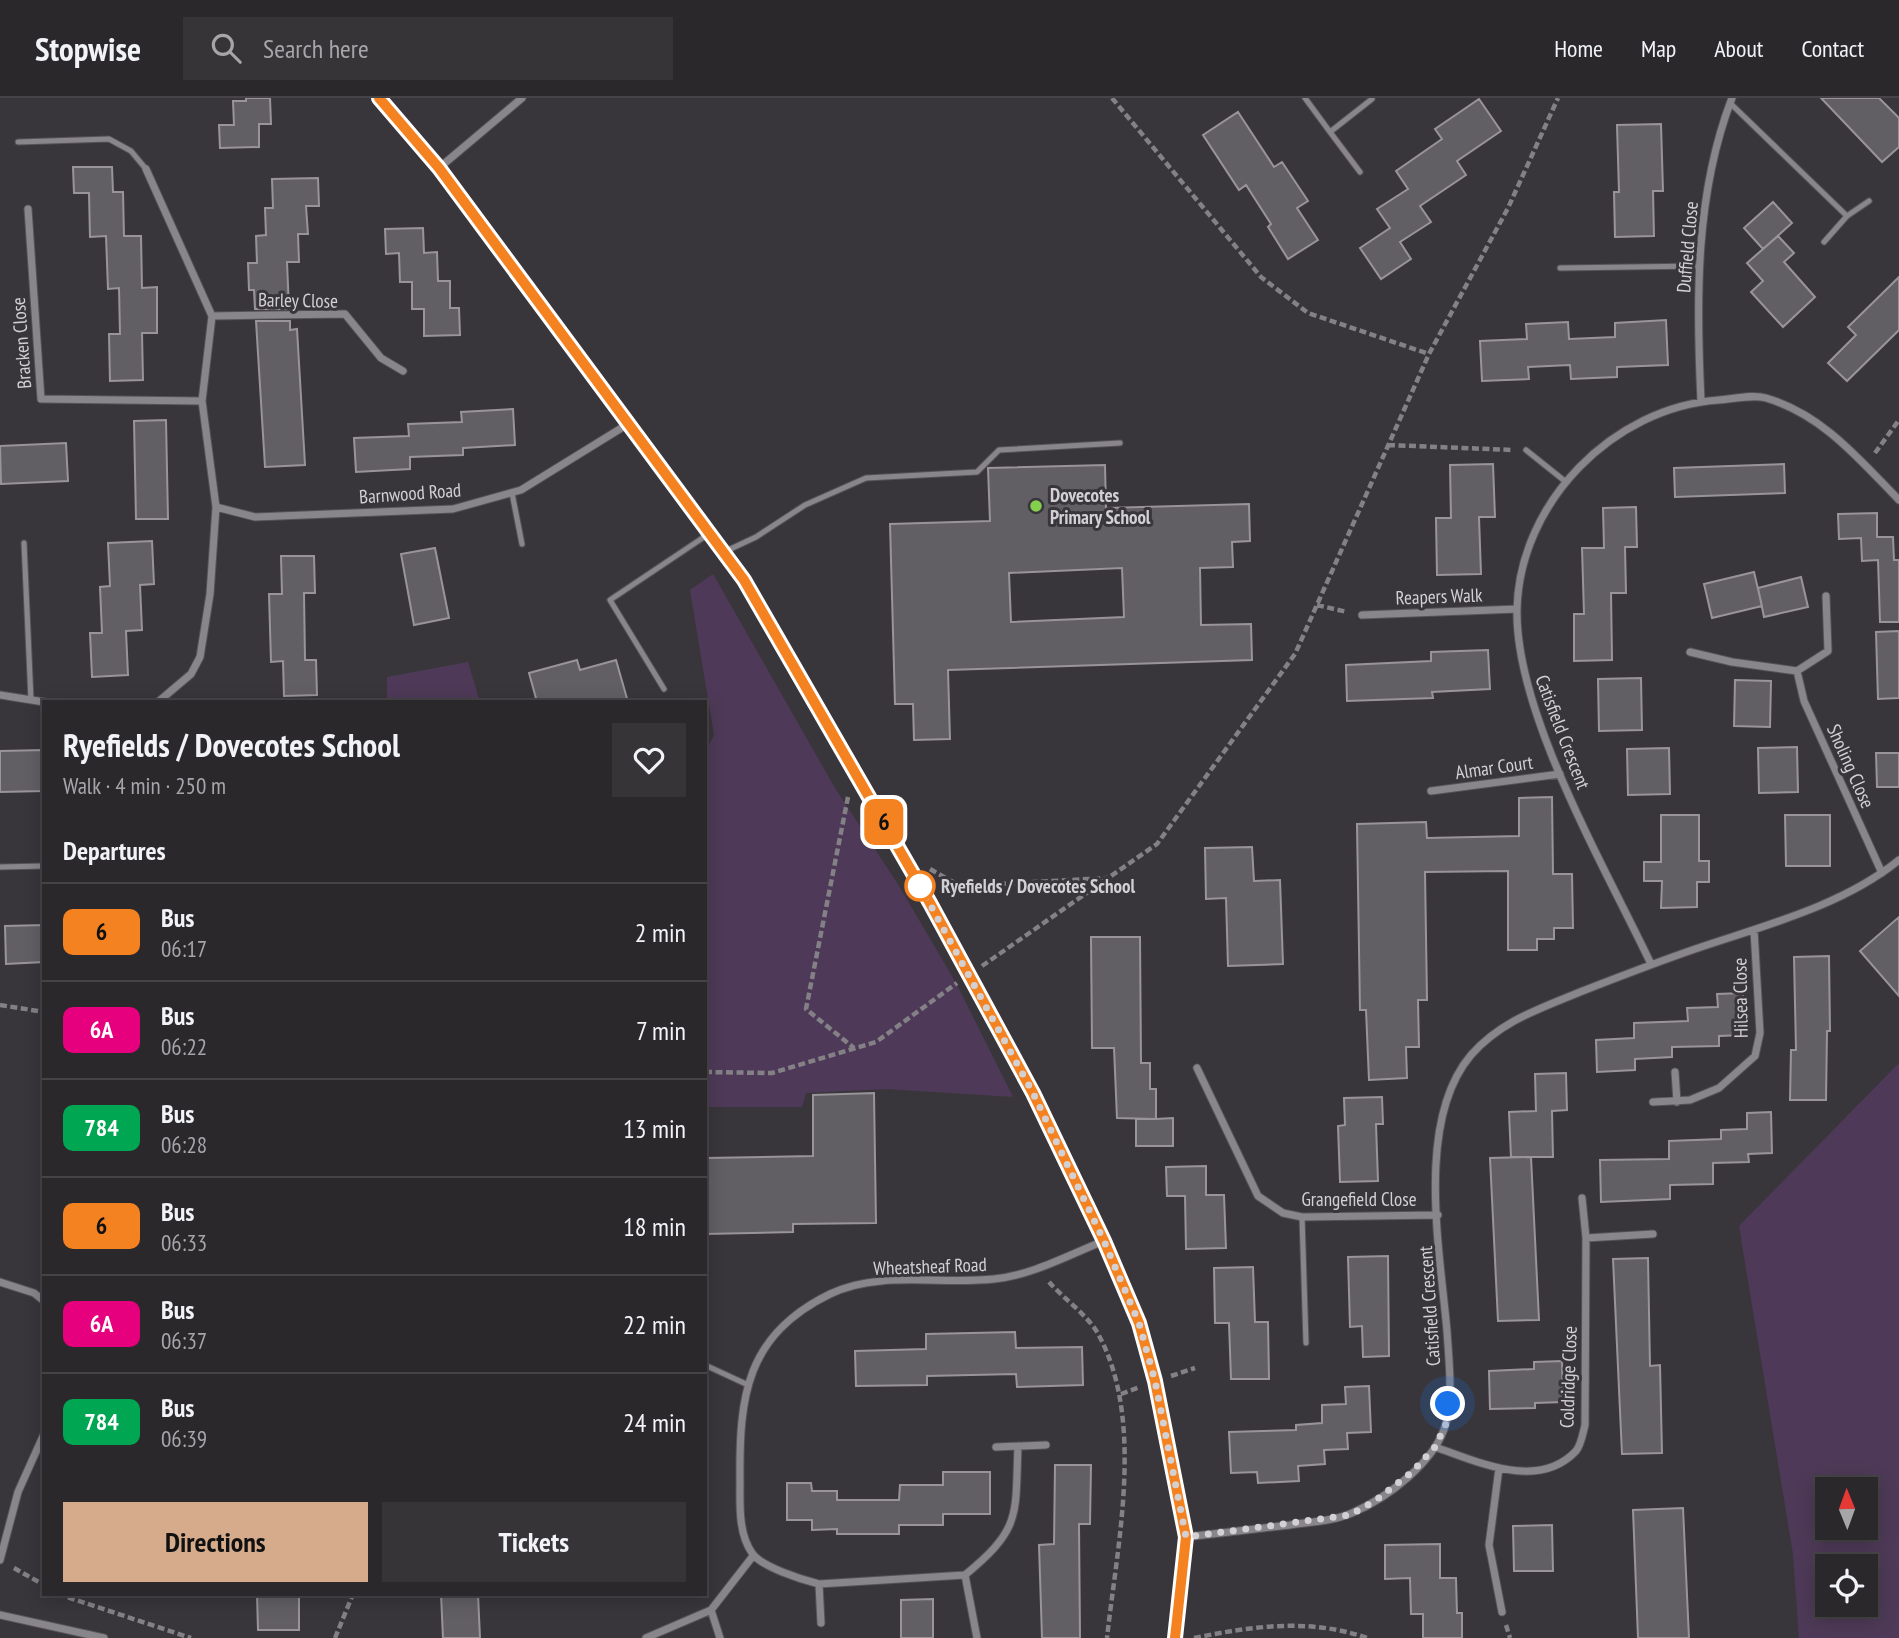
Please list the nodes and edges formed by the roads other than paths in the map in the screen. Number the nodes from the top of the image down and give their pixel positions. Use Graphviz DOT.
graph roads {
  1 [pos="379,98"];
  2 [pos="522,98"];
  3 [pos="1305,98"];
  4 [pos="1373,98"];
  5 [pos="1731,100"];
  6 [pos="1330,132"];
  7 [pos="18,142"];
  8 [pos="439,168"];
  9 [pos="146,169"];
  10 [pos="1360,172"];
  11 [pos="1869,201"];
  12 [pos="28,209"];
  13 [pos="1847,216"];
  14 [pos="1824,242"];
  15 [pos="1699,266"];
  16 [pos="1560,268"];
  17 [pos="212,316"];
  18 [pos="402,371"];
  19 [pos="202,401"];
  20 [pos="1701,401"];
  21 [pos="628,424"];
  22 [pos="1120,443"];
  23 [pos="1526,450"];
  24 [pos="1566,482"];
  25 [pos="512,493"];
  26 [pos="1899,500"];
  27 [pos="216,507"];
  28 [pos="710,533"];
  29 [pos="24,543"];
  30 [pos="522,544"];
  31 [pos="724,552"];
  32 [pos="1826,596"];
  33 [pos="1517,609"];
  34 [pos="1362,615"];
  35 [pos="1690,652"];
  36 [pos="1797,671"];
  37 [pos="664,689"];
  38 [pos="0,695"];
  39 [pos="31,700"];
  40 [pos="160,700"];
  41 [pos="42,702"];
  42 [pos="1560,774"];
  43 [pos="1431,791"];
  44 [pos="1899,859"];
  45 [pos="42,866"];
  46 [pos="0,867"];
  47 [pos="1882,873"];
  48 [pos="1754,930"];
  49 [pos="1651,964"];
  50 [pos="1197,1068"];
  51 [pos="1675,1072"];
  52 [pos="1653,1102"];
  53 [pos="1676,1102"];
  54 [pos="1582,1198"];
  55 [pos="1438,1215"];
  56 [pos="1302,1217"];
  57 [pos="1653,1234"];
  58 [pos="1586,1238"];
  59 [pos="1104,1241"];
  60 [pos="0,1282"];
  61 [pos="42,1299"];
  62 [pos="1306,1343"];
  63 [pos="707,1366"];
  64 [pos="746,1384"];
  65 [pos="42,1438"];
  66 [pos="1046,1445"];
  67 [pos="1018,1446"];
  68 [pos="996,1447"];
  69 [pos="1435,1447"];
  70 [pos="1499,1468"];
  71 [pos="1186,1537"];
  72 [pos="753,1556"];
  73 [pos="0,1560"];
  74 [pos="965,1576"];
  75 [pos="819,1584"];
  76 [pos="711,1610"];
  77 [pos="1502,1612"];
  78 [pos="0,1615"];
  79 [pos="821,1623"];
  80 [pos="104,1638"];
  81 [pos="646,1638"];
  82 [pos="720,1638"];
  83 [pos="977,1638"];
  84 [pos="1175,1638"];
  1 -- 8 [label="street"];
  2 -- 8 [label="street"];
  3 -- 6 [label="lane"];
  4 -- 6 [label="lane"];
  5 -- 13 [label="lane"];
  5 -- 15 [label="street, Duffield Close"];
  6 -- 10 [label="lane"];
  7 -- 9 [label="lane"];
  8 -- 21 [label="street"];
  9 -- 17 [label="street"];
  11 -- 13 [label="lane"];
  12 -- 19 [label="street, Bracken Close"];
  13 -- 14 [label="lane"];
  15 -- 16 [label="lane"];
  15 -- 20 [label="street, Duffield Close"];
  17 -- 18 [label="street, Barley Close"];
  17 -- 19 [label="street"];
  19 -- 27 [label="street"];
  20 -- 24 [label="street, Catisfield Crescent"];
  20 -- 26 [label="street, Catisfield Crescent"];
  21 -- 25 [label="street, Barnwood Road"];
  21 -- 28 [label="street"];
  22 -- 31 [label="lane"];
  23 -- 24 [label="lane"];
  24 -- 33 [label="street, Catisfield Crescent"];
  25 -- 27 [label="street, Barnwood Road"];
  25 -- 30 [label="lane"];
  27 -- 40 [label="street"];
  28 -- 31 [label="street"];
  28 -- 37 [label="lane"];
  29 -- 39 [label="lane"];
  31 -- 59 [label="street, bridge"];
  32 -- 36 [label="street"];
  33 -- 34 [label="street, Reapers Walk"];
  33 -- 42 [label="street, Catisfield Crescent"];
  35 -- 36 [label="street"];
  36 -- 47 [label="street, Sholing Close"];
  38 -- 39 [label="street"];
  39 -- 41 [label="street"];
  42 -- 43 [label="street, Almar Court"];
  42 -- 49 [label="street, Catisfield Crescent"];
  44 -- 47 [label="street, Catisfield Crescent"];
  45 -- 46 [label="lane"];
  47 -- 48 [label="street, Catisfield Crescent"];
  48 -- 49 [label="street, Catisfield Crescent"];
  48 -- 53 [label="street, Hilsea Close"];
  49 -- 55 [label="street, Catisfield Crescent"];
  50 -- 56 [label="street, Grangefield Close"];
  51 -- 53 [label="street"];
  52 -- 53 [label="street, Hilsea Close"];
  54 -- 58 [label="street, Coldridge Close"];
  55 -- 56 [label="street, Grangefield Close"];
  55 -- 69 [label="street, Catisfield Crescent"];
  56 -- 62 [label="lane"];
  57 -- 58 [label="street"];
  58 -- 70 [label="street, Coldridge Close"];
  59 -- 64 [label="street, Wheatsheaf Road"];
  59 -- 71 [label="street"];
  60 -- 61 [label="street"];
  63 -- 64 [label="lane"];
  64 -- 72 [label="street, Wheatsheaf Road"];
  65 -- 73 [label="street"];
  66 -- 67 [label="street"];
  67 -- 68 [label="street"];
  67 -- 74 [label="street"];
  69 -- 70 [label="street, Coldridge Close"];
  69 -- 71 [label="street, Catisfield Crescent"];
  70 -- 77 [label="street"];
  71 -- 84 [label="street"];
  72 -- 75 [label="street"];
  72 -- 76 [label="street"];
  74 -- 75 [label="street"];
  74 -- 83 [label="street"];
  75 -- 79 [label="street"];
  76 -- 81 [label="street"];
  76 -- 82 [label="street"];
  78 -- 80 [label="street"];
}
